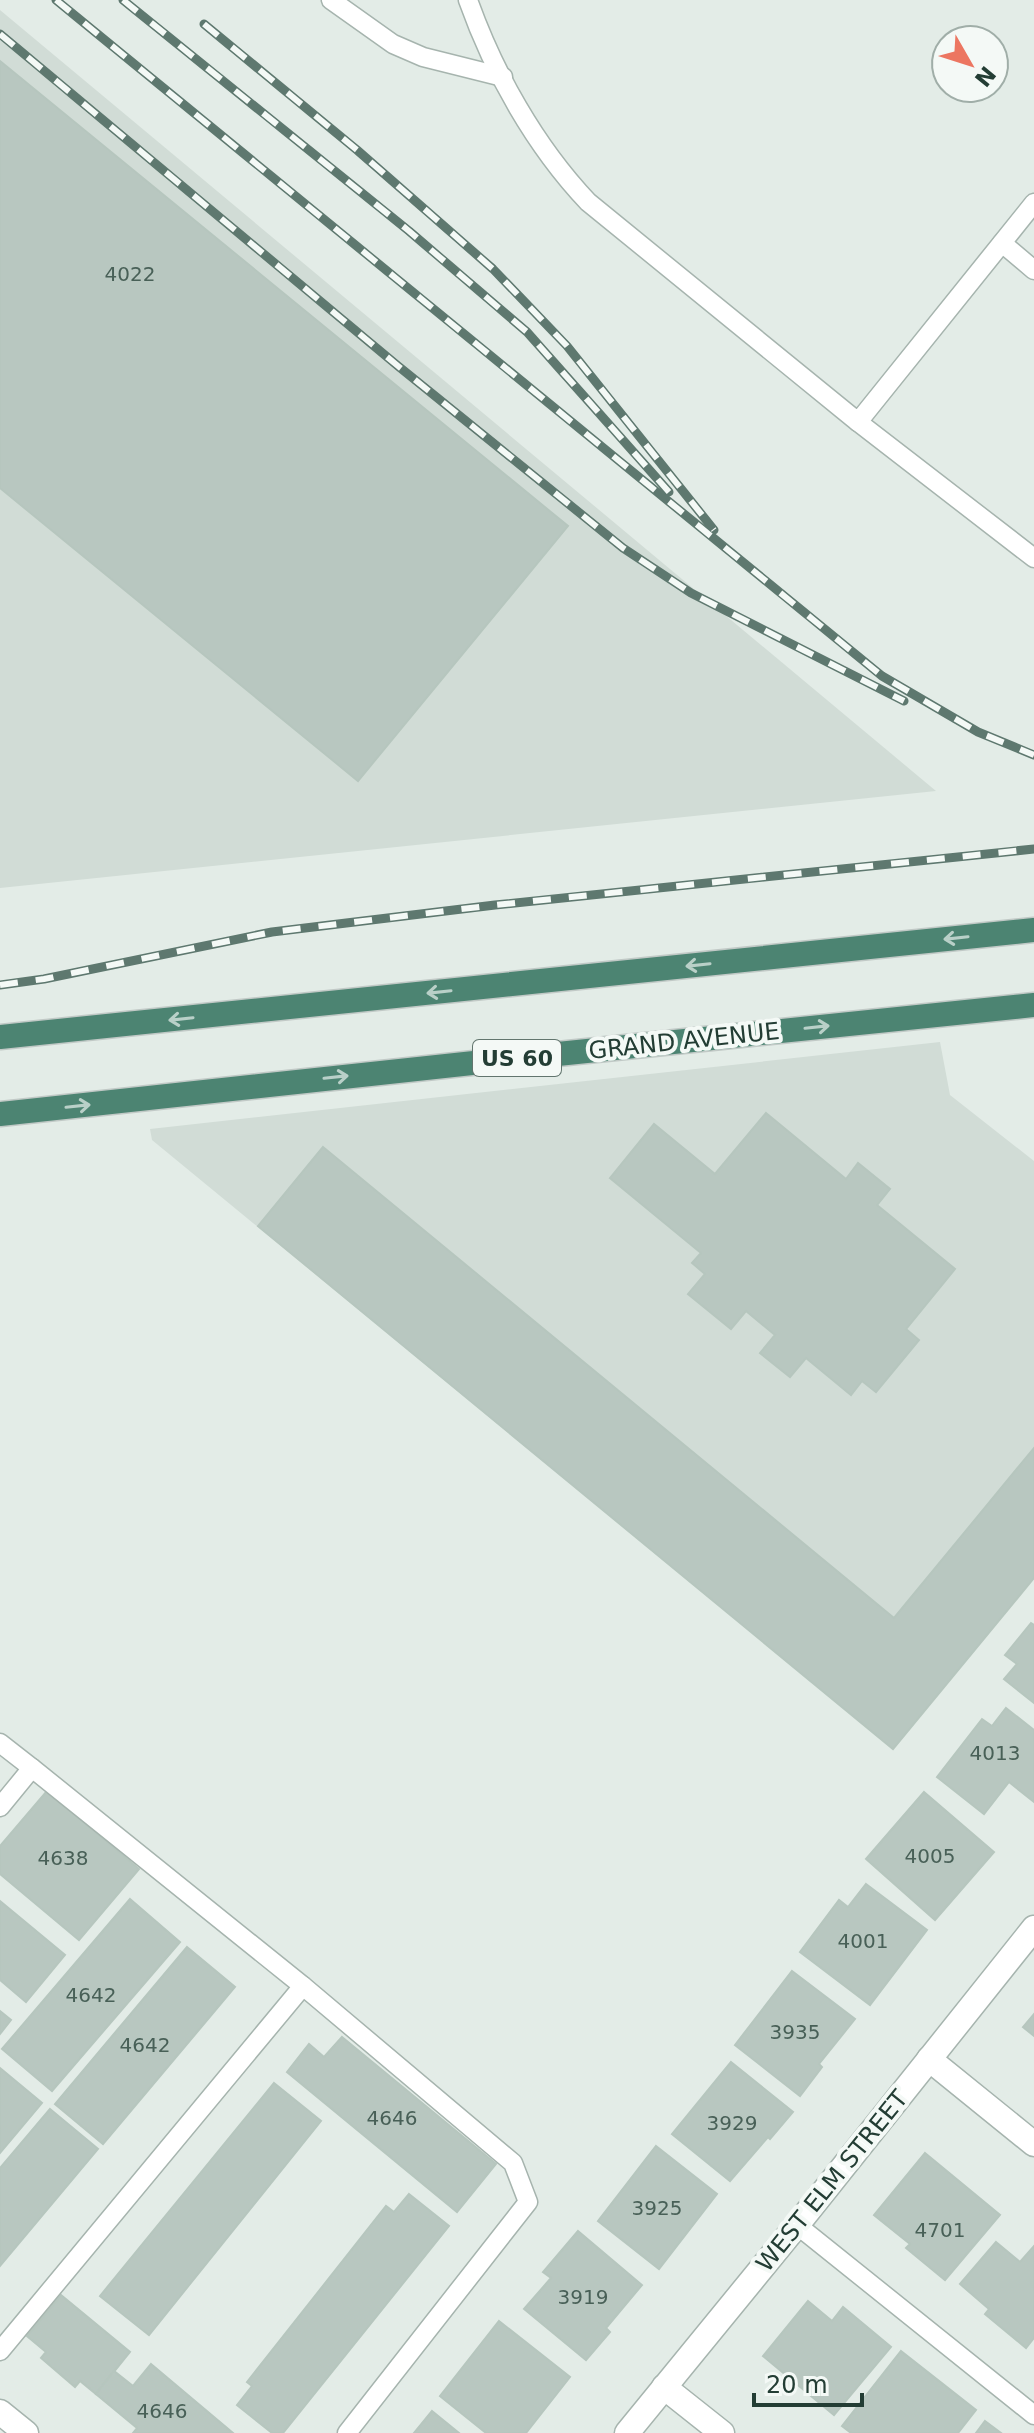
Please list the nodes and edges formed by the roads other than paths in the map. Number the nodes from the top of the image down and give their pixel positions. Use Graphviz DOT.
graph roads {
  1 [pos="331,0"];
  2 [pos="468,0"];
  3 [pos="503,77"];
  4 [pos="1034,203"];
  5 [pos="1002,243"];
  6 [pos="1034,270"];
  7 [pos="858,422"];
  8 [pos="1034,558"];
  9 [pos="1034,930"];
  10 [pos="1034,1005"];
  11 [pos="0,1037"];
  12 [pos="0,1114"];
  13 [pos="0,1743"];
  14 [pos="32,1768"];
  15 [pos="0,1807"];
  16 [pos="1034,1928"];
  17 [pos="303,1986"];
  18 [pos="929,2059"];
  19 [pos="1034,2144"];
  20 [pos="797,2225"];
  21 [pos="0,2351"];
  22 [pos="664,2387"];
  23 [pos="0,2412"];
  24 [pos="1034,2415"];
  25 [pos="26,2433"];
  26 [pos="347,2433"];
  27 [pos="627,2433"];
  28 [pos="722,2433"];
  1 -- 3 [label="lane"];
  2 -- 3 [label="lane"];
  3 -- 7 [label="lane"];
  4 -- 5 [label="lane"];
  5 -- 6 [label="lane"];
  5 -- 7 [label="lane"];
  7 -- 8 [label="lane"];
  9 -- 11 [label="highway, one-way"];
  12 -- 10 [label="highway, GRAND AVENUE / US 60, one-way"];
  13 -- 14 [label="lane"];
  14 -- 15 [label="lane"];
  14 -- 17 [label="lane"];
  16 -- 18 [label="street, WEST ELM STREET"];
  17 -- 21 [label="lane"];
  17 -- 26 [label="lane"];
  18 -- 19 [label="street"];
  18 -- 20 [label="street, WEST ELM STREET"];
  20 -- 22 [label="street, WEST ELM STREET"];
  20 -- 24 [label="lane"];
  22 -- 27 [label="street, WEST ELM STREET"];
  22 -- 28 [label="street"];
  23 -- 25 [label="street"];
}
